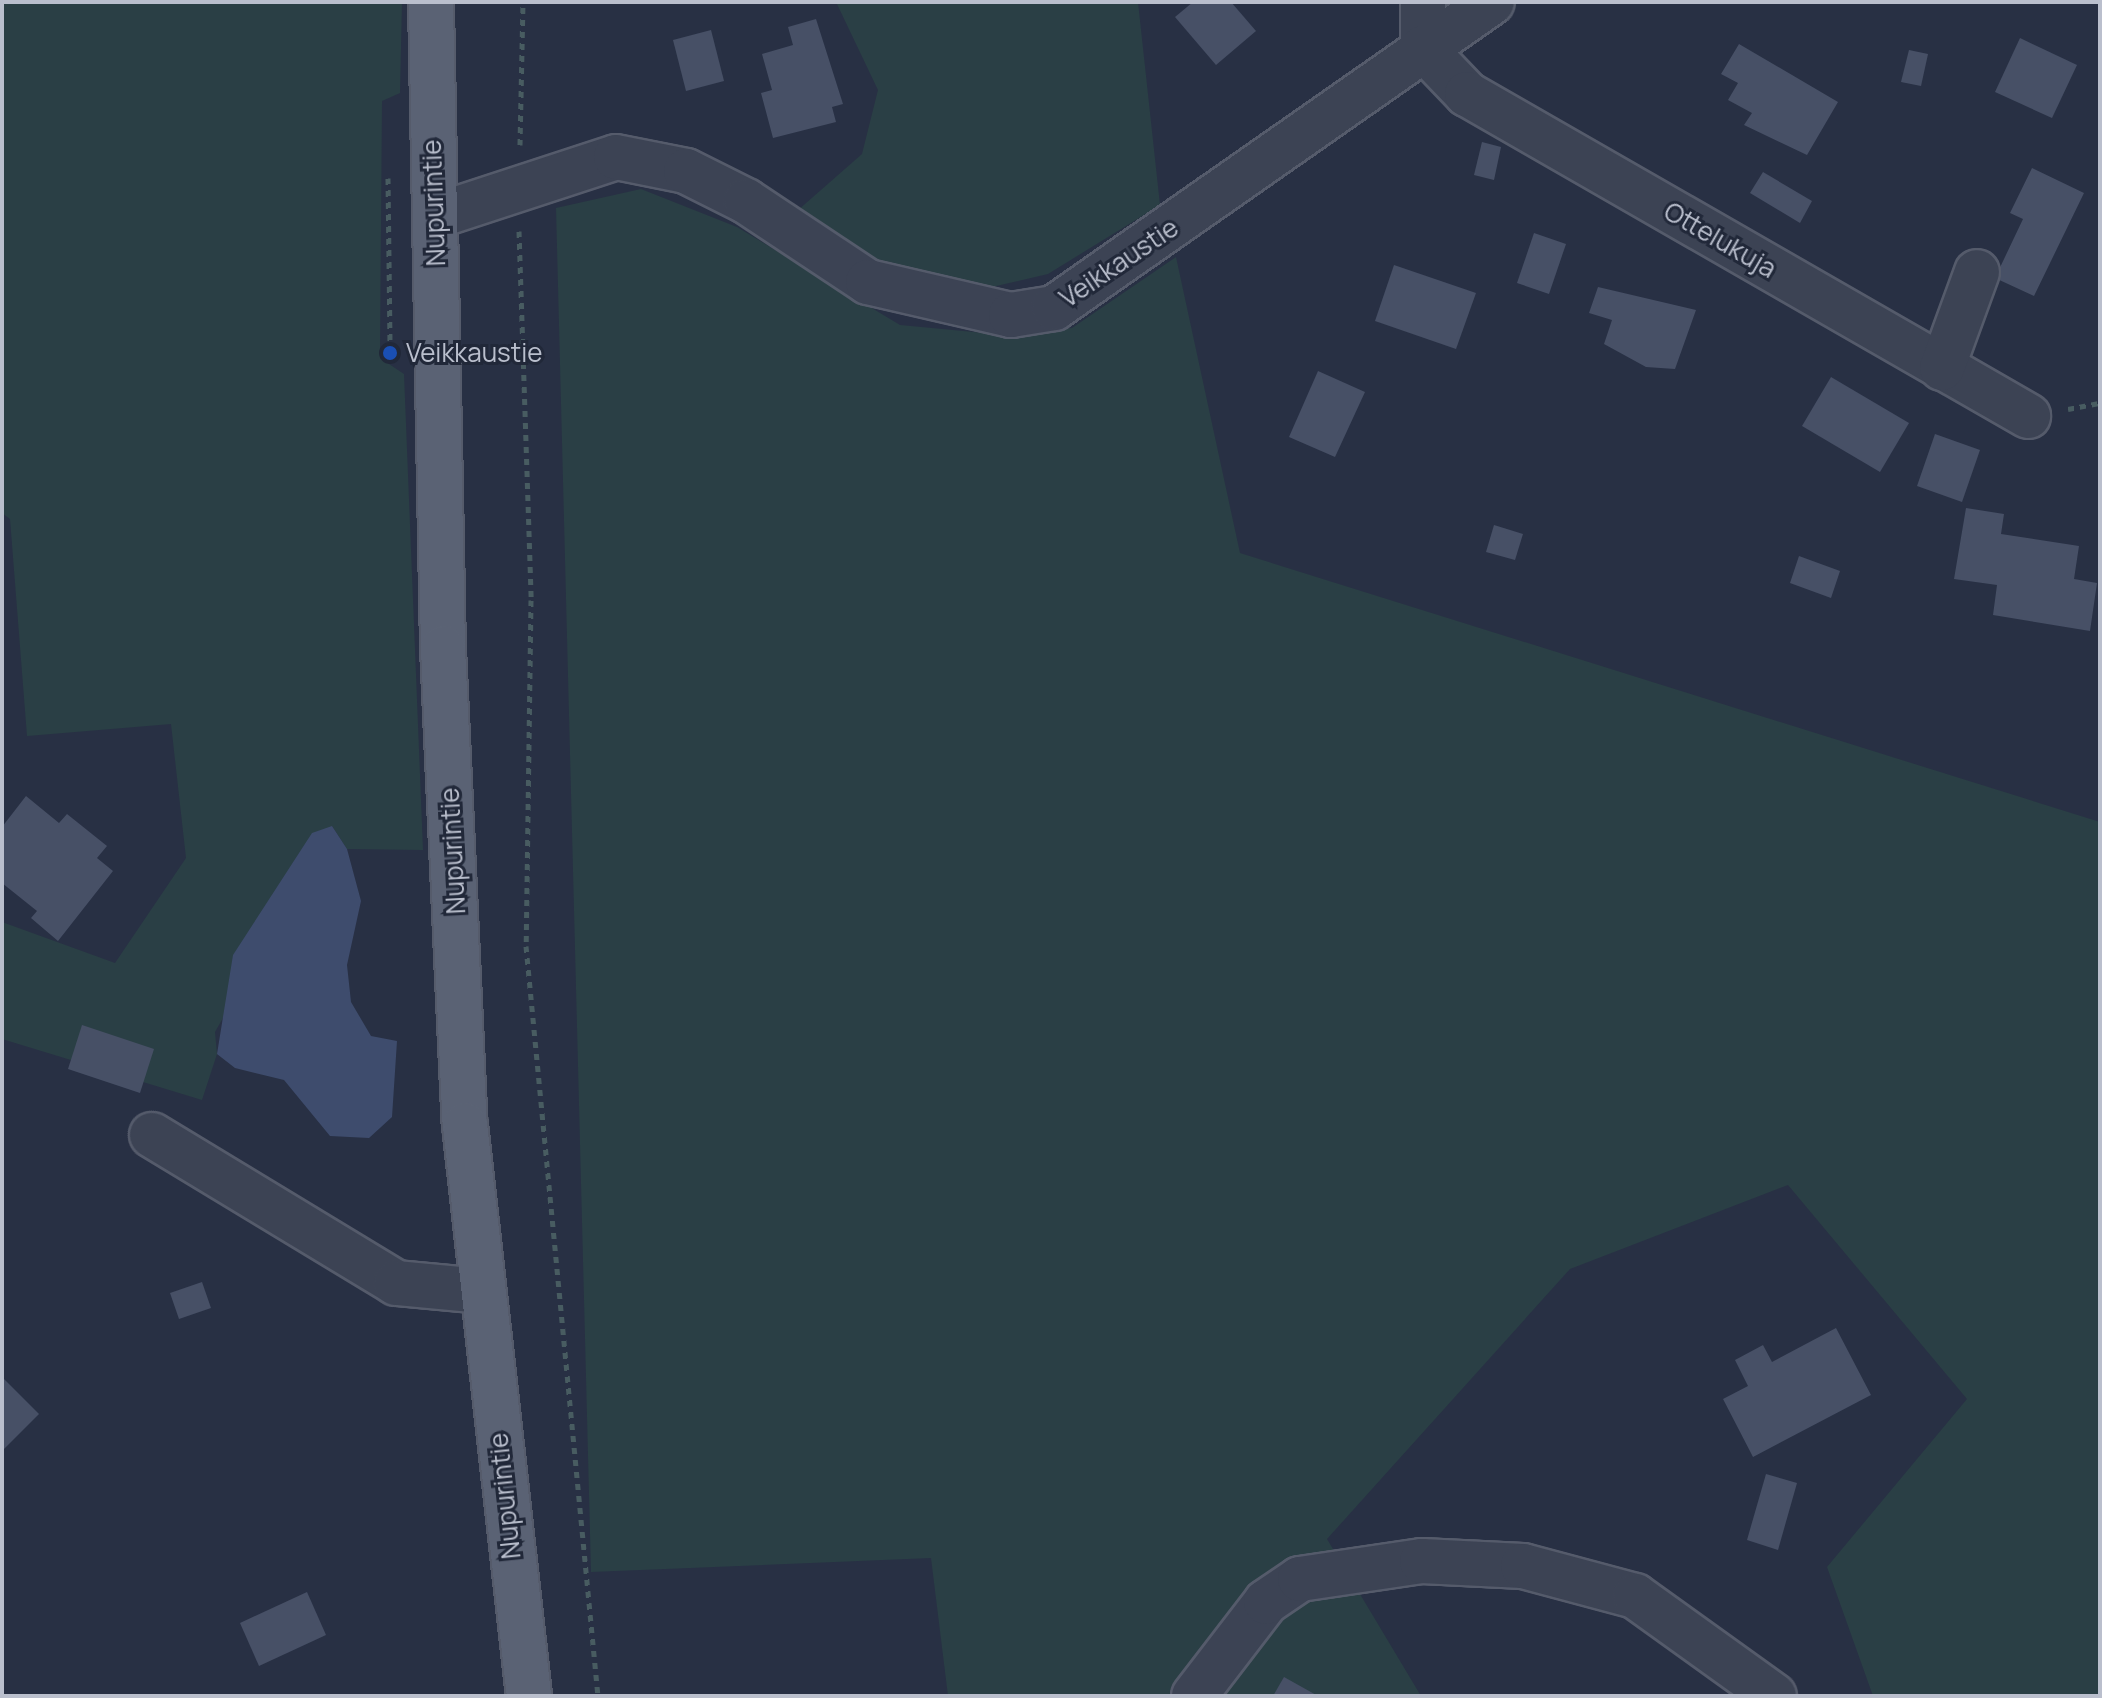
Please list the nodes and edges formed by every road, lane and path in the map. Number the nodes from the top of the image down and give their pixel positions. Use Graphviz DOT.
graph roads {
  1 [pos="431,2"];
  2 [pos="523,2"];
  3 [pos="1423,2"];
  4 [pos="1492,2"];
  5 [pos="1423,48"];
  6 [pos="388,170"];
  7 [pos="518,188"];
  8 [pos="436,216"];
  9 [pos="1977,272"];
  10 [pos="390,353"];
  11 [pos="1942,368"];
  12 [pos="2028,416"];
  13 [pos="152,1135"];
  14 [pos="483,1291"];
  15 [pos="529,1696"];
  16 [pos="598,1696"];
  17 [pos="1194,1696"];
  18 [pos="1774,1696"];
  1 -- 8 [label="main road, Nupurintie"];
  2 -- 7 [label="path"];
  3 -- 5 [label="street"];
  4 -- 5 [label="street, Veikkaustie"];
  5 -- 7 [label="street, Veikkaustie"];
  5 -- 11 [label="street, Ottelukuja"];
  6 -- 10 [label="path"];
  7 -- 8 [label="street, Veikkaustie"];
  7 -- 16 [label="path"];
  8 -- 14 [label="main road, Nupurintie"];
  9 -- 11 [label="street"];
  11 -- 12 [label="street, Ottelukuja"];
  13 -- 14 [label="street"];
  14 -- 15 [label="main road, Nupurintie"];
  17 -- 18 [label="street"];
}
